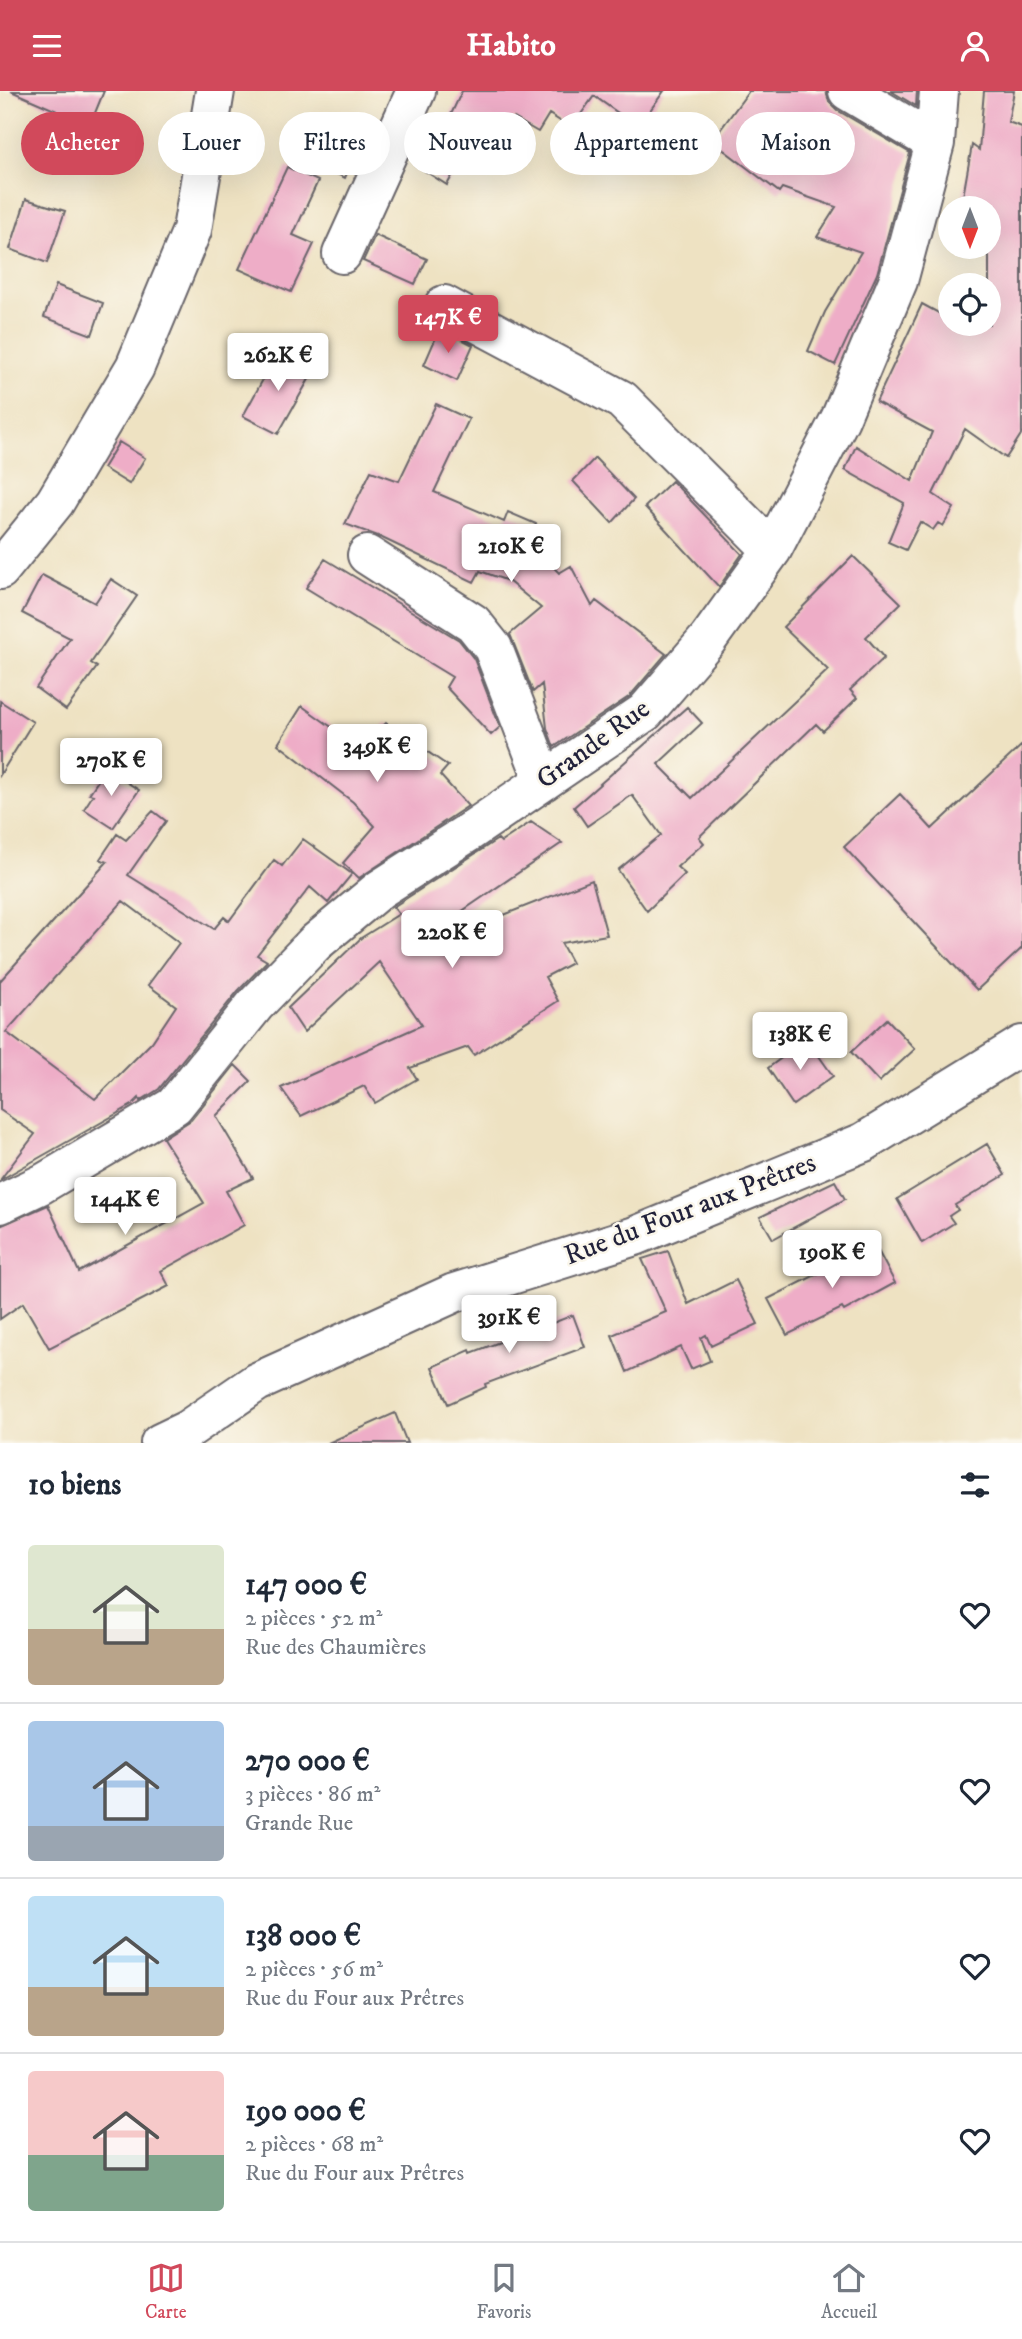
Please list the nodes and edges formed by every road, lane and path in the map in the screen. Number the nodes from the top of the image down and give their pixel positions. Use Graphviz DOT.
graph roads {
  1 [pos="215,91"];
  2 [pos="416,91"];
  3 [pos="848,91"];
  4 [pos="939,91"];
  5 [pos="935,143"];
  6 [pos="342,254"];
  7 [pos="444,305"];
  8 [pos="772,550"];
  9 [pos="367,555"];
  10 [pos="0,570"];
  11 [pos="544,781"];
  12 [pos="1022,1045"];
  13 [pos="0,1204"];
  14 [pos="160,1443"];
  1 -- 10 [label="street"];
  2 -- 6 [label="street"];
  3 -- 5 [label="street"];
  4 -- 5 [label="street, Grande Rue"];
  5 -- 8 [label="street, Grande Rue"];
  7 -- 8 [label="street"];
  8 -- 11 [label="street, Grande Rue"];
  9 -- 11 [label="street"];
  11 -- 13 [label="street, Grande Rue"];
  12 -- 14 [label="street, Rue du Four aux Prêtres"];
}
